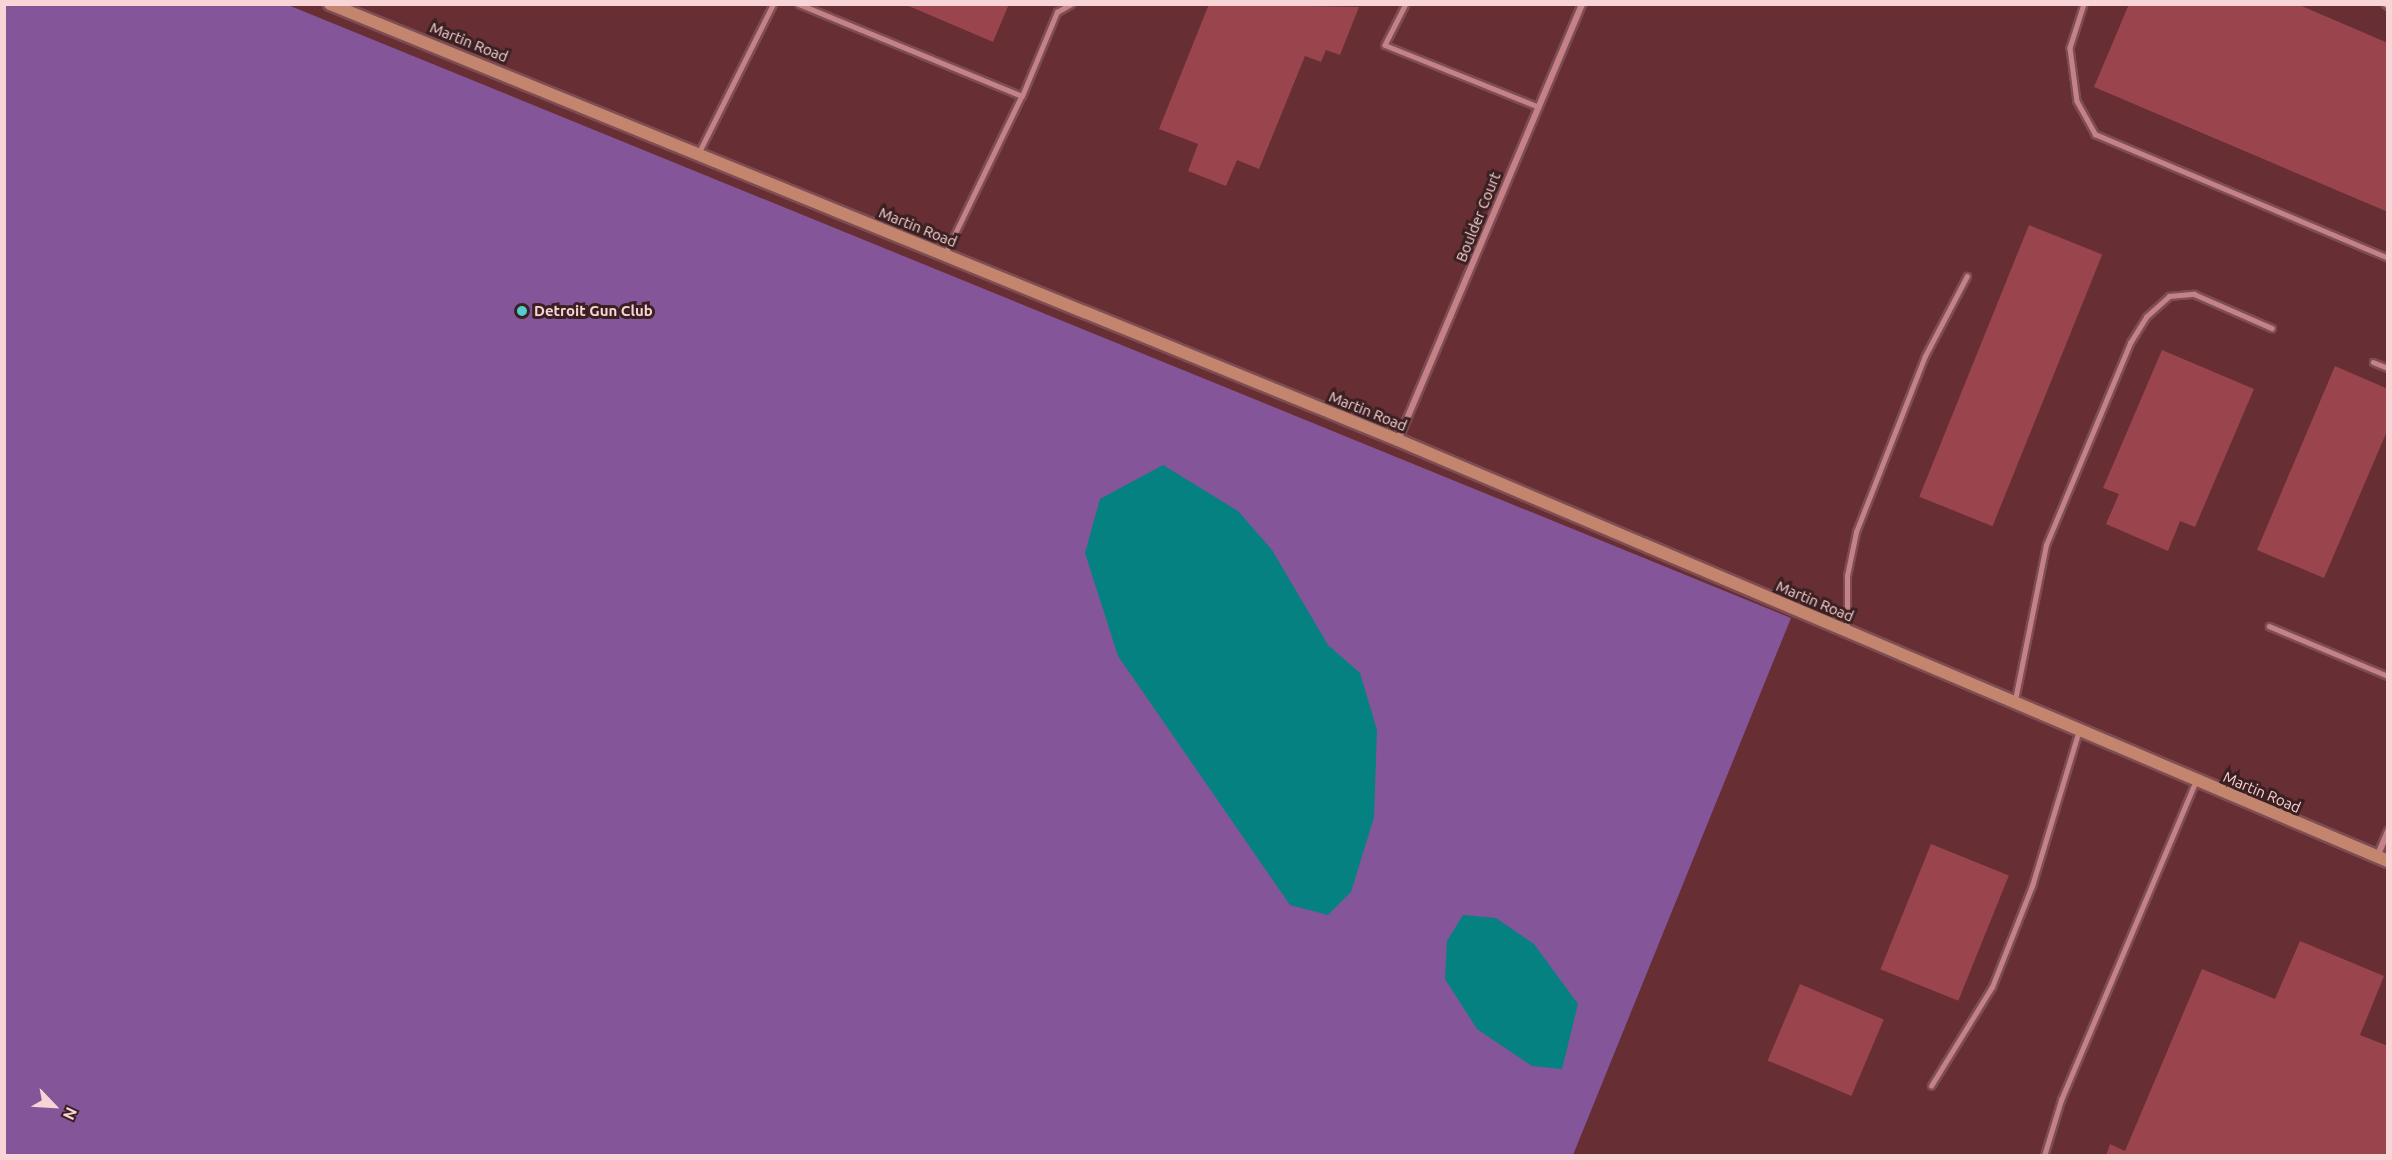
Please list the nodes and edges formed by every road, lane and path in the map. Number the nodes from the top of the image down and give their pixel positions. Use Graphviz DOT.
graph roads {
  1 [pos="330,4"];
  2 [pos="773,4"];
  3 [pos="799,4"];
  4 [pos="1071,4"];
  5 [pos="1406,4"];
  6 [pos="1582,4"];
  7 [pos="2084,4"];
  8 [pos="1022,96"];
  9 [pos="1537,106"];
  10 [pos="699,153"];
  11 [pos="945,255"];
  12 [pos="2388,258"];
  13 [pos="1967,276"];
  14 [pos="2272,328"];
  15 [pos="2373,362"];
  16 [pos="2388,368"];
  17 [pos="1398,440"];
  18 [pos="2269,626"];
  19 [pos="1847,631"];
  20 [pos="2388,676"];
  21 [pos="2014,703"];
  22 [pos="2079,730"];
  23 [pos="2196,780"];
  24 [pos="2388,831"];
  25 [pos="2382,859"];
  26 [pos="1931,1086"];
  27 [pos="2044,1155"];
  1 -- 10 [label="main road, Martin Road"];
  2 -- 10 [label="lane"];
  3 -- 8 [label="lane"];
  4 -- 8 [label="lane"];
  5 -- 9 [label="lane"];
  6 -- 9 [label="street, Boulder Court"];
  7 -- 12 [label="lane"];
  8 -- 11 [label="lane"];
  9 -- 17 [label="street, Boulder Court"];
  10 -- 11 [label="main road, Martin Road"];
  11 -- 17 [label="main road, Martin Road"];
  13 -- 19 [label="lane"];
  14 -- 21 [label="lane"];
  15 -- 16 [label="lane"];
  17 -- 19 [label="main road, Martin Road"];
  18 -- 20 [label="lane"];
  19 -- 21 [label="main road, Martin Road"];
  21 -- 22 [label="main road, Martin Road"];
  22 -- 23 [label="main road, Martin Road"];
  22 -- 26 [label="lane"];
  23 -- 25 [label="main road, Martin Road"];
  23 -- 27 [label="lane"];
  24 -- 25 [label="street"];
}
